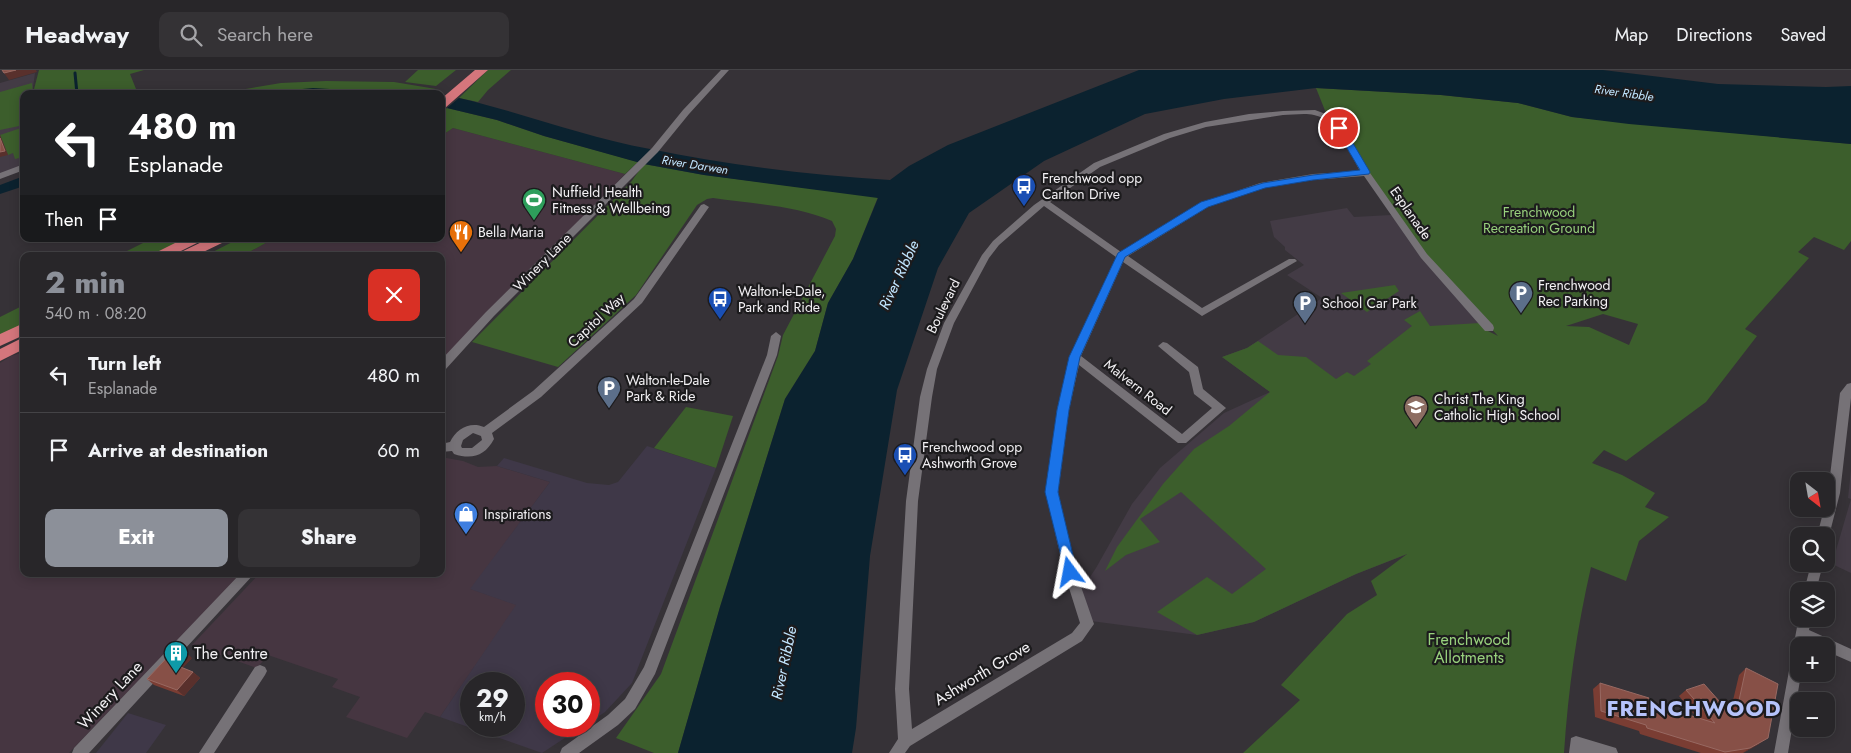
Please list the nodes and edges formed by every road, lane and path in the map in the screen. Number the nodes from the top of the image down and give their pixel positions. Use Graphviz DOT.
graph roads {
  1 [pos="466,70"];
  2 [pos="482,70"];
  3 [pos="725,70"];
  4 [pos="445,90"];
  5 [pos="445,102"];
  6 [pos="1315,112"];
  7 [pos="20,168"];
  8 [pos="1366,172"];
  9 [pos="0,176"];
  10 [pos="1044,202"];
  11 [pos="704,207"];
  12 [pos="188,242"];
  13 [pos="213,242"];
  14 [pos="168,252"];
  15 [pos="192,252"];
  16 [pos="1121,256"];
  17 [pos="1292,261"];
  18 [pos="1202,313"];
  19 [pos="1489,328"];
  20 [pos="20,330"];
  21 [pos="776,336"];
  22 [pos="0,341"];
  23 [pos="20,344"];
  24 [pos="1163,346"];
  25 [pos="0,356"];
  26 [pos="1075,357"];
  27 [pos="445,363"];
  28 [pos="1851,387"];
  29 [pos="485,432"];
  30 [pos="455,446"];
  31 [pos="445,447"];
  32 [pos="1825,527"];
  33 [pos="245,577"];
  34 [pos="1835,652"];
  35 [pos="1851,656"];
  36 [pos="260,671"];
  37 [pos="1793,682"];
  38 [pos="900,747"];
  39 [pos="1576,748"];
  40 [pos="79,753"];
  41 [pos="208,753"];
  42 [pos="567,753"];
  43 [pos="1611,753"];
  44 [pos="1781,753"];
  1 -- 4 [label="highway"];
  2 -- 5 [label="highway"];
  3 -- 27 [label="street, Winery Lane"];
  6 -- 8 [label="street, Esplanade"];
  6 -- 10 [label="street, Boulevard"];
  7 -- 9 [label="street"];
  8 -- 16 [label="street"];
  8 -- 19 [label="street, Esplanade"];
  10 -- 16 [label="street"];
  10 -- 38 [label="street, Boulevard"];
  11 -- 29 [label="street, Capitol Way"];
  12 -- 14 [label="highway"];
  13 -- 15 [label="highway"];
  16 -- 18 [label="street"];
  16 -- 26 [label="street"];
  17 -- 18 [label="street"];
  20 -- 22 [label="highway"];
  21 -- 42 [label="street"];
  23 -- 25 [label="highway"];
  24 -- 26 [label="street, Malvern Road"];
  26 -- 38 [label="street, Ashworth Grove"];
  28 -- 32 [label="street"];
  29 -- 30 [label="street, Capitol Way"];
  29 -- 30 [label="street"];
  30 -- 31 [label="street"];
  33 -- 40 [label="street, Winery Lane"];
  34 -- 35 [label="street"];
  36 -- 41 [label="street"];
  37 -- 44 [label="street"];
  39 -- 43 [label="street"];
}
